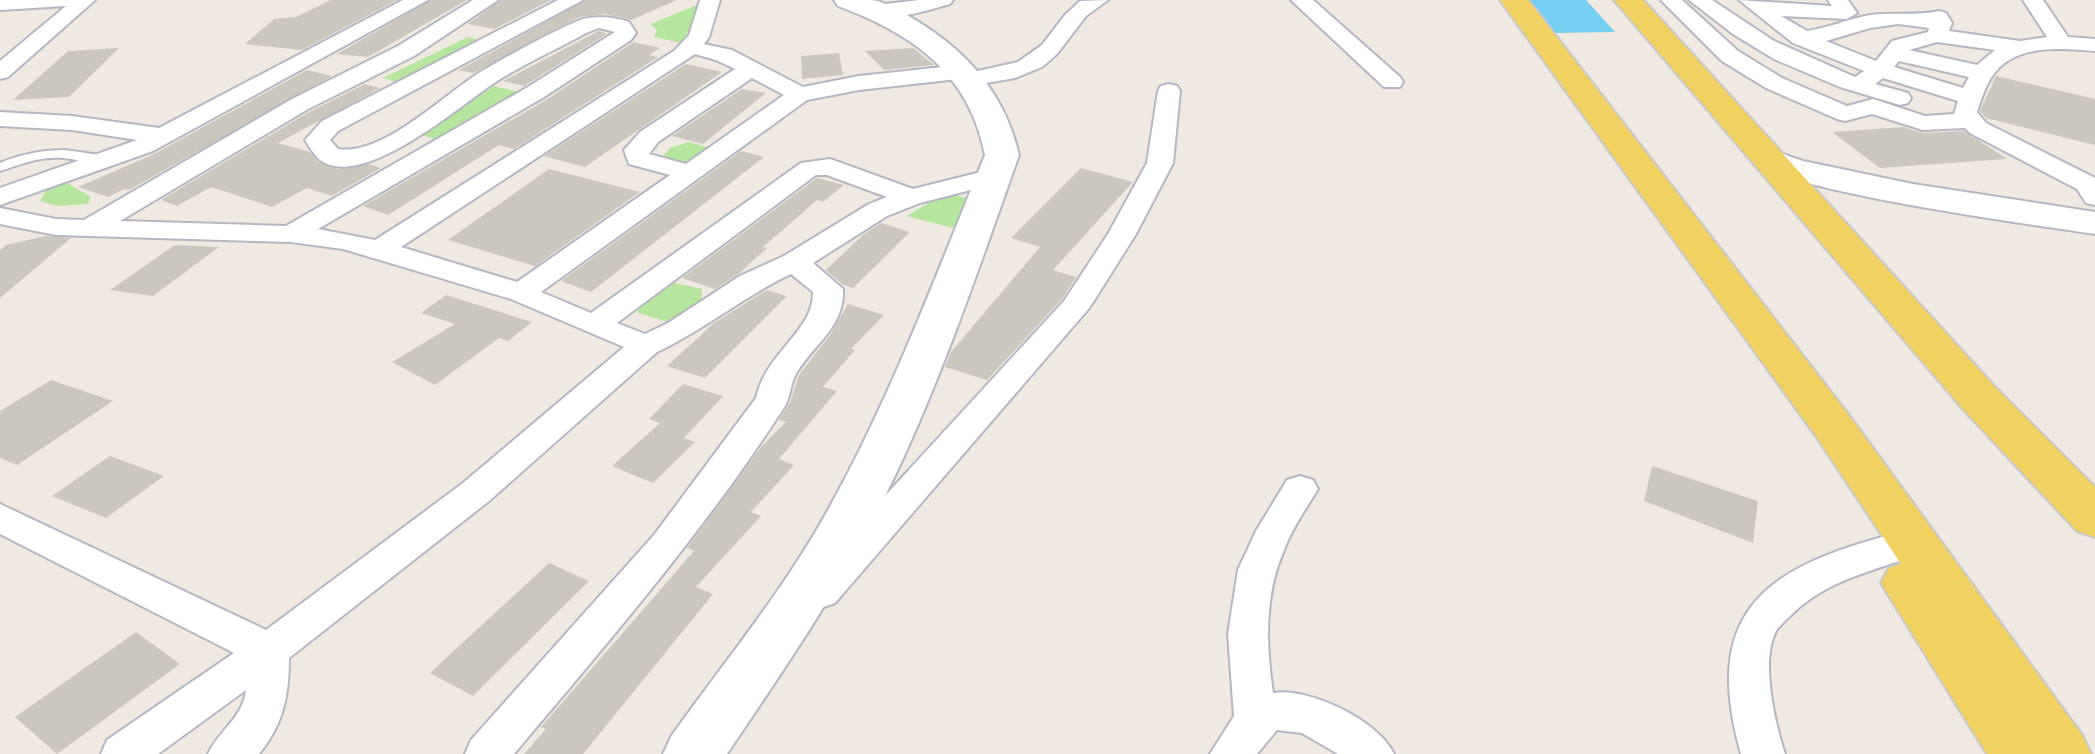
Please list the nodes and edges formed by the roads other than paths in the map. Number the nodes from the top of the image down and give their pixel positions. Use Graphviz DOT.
graph roads {
  1 [pos="68,0"];
  2 [pos="85,0"];
  3 [pos="418,0"];
  4 [pos="488,0"];
  5 [pos="573,0"];
  6 [pos="710,0"];
  7 [pos="943,0"];
  8 [pos="1098,0"];
  9 [pos="1301,0"];
  10 [pos="1495,0"];
  11 [pos="1514,0"];
  12 [pos="1628,0"];
  13 [pos="1671,0"];
  14 [pos="1699,0"];
  15 [pos="1838,0"];
  16 [pos="1929,0"];
  17 [pos="2033,0"];
  18 [pos="0,4"];
  19 [pos="1753,5"];
  20 [pos="862,6"];
  21 [pos="452,21"];
  22 [pos="1939,29"];
  23 [pos="1806,38"];
  24 [pos="495,40"];
  25 [pos="2062,43"];
  26 [pos="1764,45"];
  27 [pos="2095,45"];
  28 [pos="692,47"];
  29 [pos="2018,47"];
  30 [pos="1894,53"];
  31 [pos="752,68"];
  32 [pos="1879,71"];
  33 [pos="0,72"];
  34 [pos="1982,73"];
  35 [pos="966,76"];
  36 [pos="485,79"];
  37 [pos="1392,82"];
  38 [pos="1857,86"];
  39 [pos="1169,91"];
  40 [pos="536,92"];
  41 [pos="800,94"];
  42 [pos="1970,110"];
  43 [pos="0,119"];
  44 [pos="162,136"];
  45 [pos="390,143"];
  46 [pos="426,153"];
  47 [pos="1768,159"];
  48 [pos="109,160"];
  49 [pos="0,167"];
  50 [pos="693,173"];
  51 [pos="993,177"];
  52 [pos="1913,195"];
  53 [pos="0,197"];
  54 [pos="911,197"];
  55 [pos="2090,211"];
  56 [pos="1816,215"];
  57 [pos="89,228"];
  58 [pos="6,231"];
  59 [pos="291,234"];
  60 [pos="379,249"];
  61 [pos="794,262"];
  62 [pos="521,293"];
  63 [pos="594,325"];
  64 [pos="646,345"];
  65 [pos="1300,489"];
  66 [pos="0,518"];
  67 [pos="2095,518"];
  68 [pos="1886,551"];
  69 [pos="766,649"];
  70 [pos="269,651"];
  71 [pos="1244,738"];
  72 [pos="123,754"];
  73 [pos="230,754"];
  74 [pos="487,754"];
  75 [pos="693,754"];
  76 [pos="1372,754"];
  77 [pos="1763,754"];
  78 [pos="2021,754"];
  79 [pos="2061,754"];
  1 -- 18 [label="street"];
  2 -- 33 [label="street"];
  3 -- 44 [label="street"];
  4 -- 21 [label="street"];
  5 -- 24 [label="street"];
  6 -- 28 [label="street"];
  7 -- 20 [label="street"];
  8 -- 35 [label="street"];
  9 -- 37 [label="street"];
  10 -- 68 [label="main road"];
  11 -- 79 [label="main road"];
  12 -- 47 [label="main road"];
  13 -- 42 [label="street"];
  14 -- 26 [label="street"];
  15 -- 19 [label="street"];
  16 -- 22 [label="street"];
  17 -- 25 [label="street"];
  19 -- 23 [label="street"];
  20 -- 35 [label="main road"];
  21 -- 24 [label="street"];
  21 -- 57 [label="street"];
  22 -- 23 [label="street"];
  22 -- 29 [label="street"];
  22 -- 30 [label="street"];
  23 -- 26 [label="street"];
  23 -- 32 [label="street"];
  24 -- 45 [label="street"];
  25 -- 27 [label="street"];
  25 -- 29 [label="street"];
  26 -- 38 [label="street"];
  28 -- 31 [label="street"];
  28 -- 60 [label="street"];
  29 -- 34 [label="street"];
  30 -- 32 [label="street"];
  30 -- 34 [label="street"];
  31 -- 41 [label="street"];
  31 -- 50 [label="street"];
  32 -- 38 [label="street"];
  32 -- 42 [label="street"];
  34 -- 42 [label="street"];
  35 -- 41 [label="street"];
  35 -- 51 [label="main road"];
  36 -- 40 [label="street"];
  36 -- 40 [label="street"];
  36 -- 45 [label="street"];
  38 -- 42 [label="street"];
  39 -- 69 [label="street"];
  40 -- 46 [label="street"];
  41 -- 50 [label="street"];
  42 -- 55 [label="street"];
  43 -- 44 [label="street"];
  44 -- 48 [label="street"];
  45 -- 46 [label="street"];
  46 -- 59 [label="street"];
  47 -- 52 [label="main road"];
  47 -- 56 [label="main road"];
  48 -- 49 [label="lane"];
  48 -- 53 [label="street"];
  50 -- 62 [label="street"];
  51 -- 54 [label="street"];
  51 -- 69 [label="main road"];
  52 -- 55 [label="main road"];
  52 -- 56 [label="main road"];
  54 -- 61 [label="street"];
  54 -- 63 [label="street"];
  56 -- 67 [label="main road"];
  57 -- 58 [label="street"];
  57 -- 59 [label="street"];
  59 -- 60 [label="street"];
  60 -- 62 [label="street"];
  61 -- 64 [label="street"];
  61 -- 74 [label="street"];
  62 -- 63 [label="street"];
  63 -- 64 [label="street"];
  64 -- 70 [label="street"];
  65 -- 71 [label="street"];
  66 -- 70 [label="street"];
  68 -- 77 [label="street"];
  68 -- 78 [label="main road"];
  69 -- 75 [label="main road"];
  70 -- 72 [label="street"];
  70 -- 73 [label="street"];
  71 -- 76 [label="street"];
}
